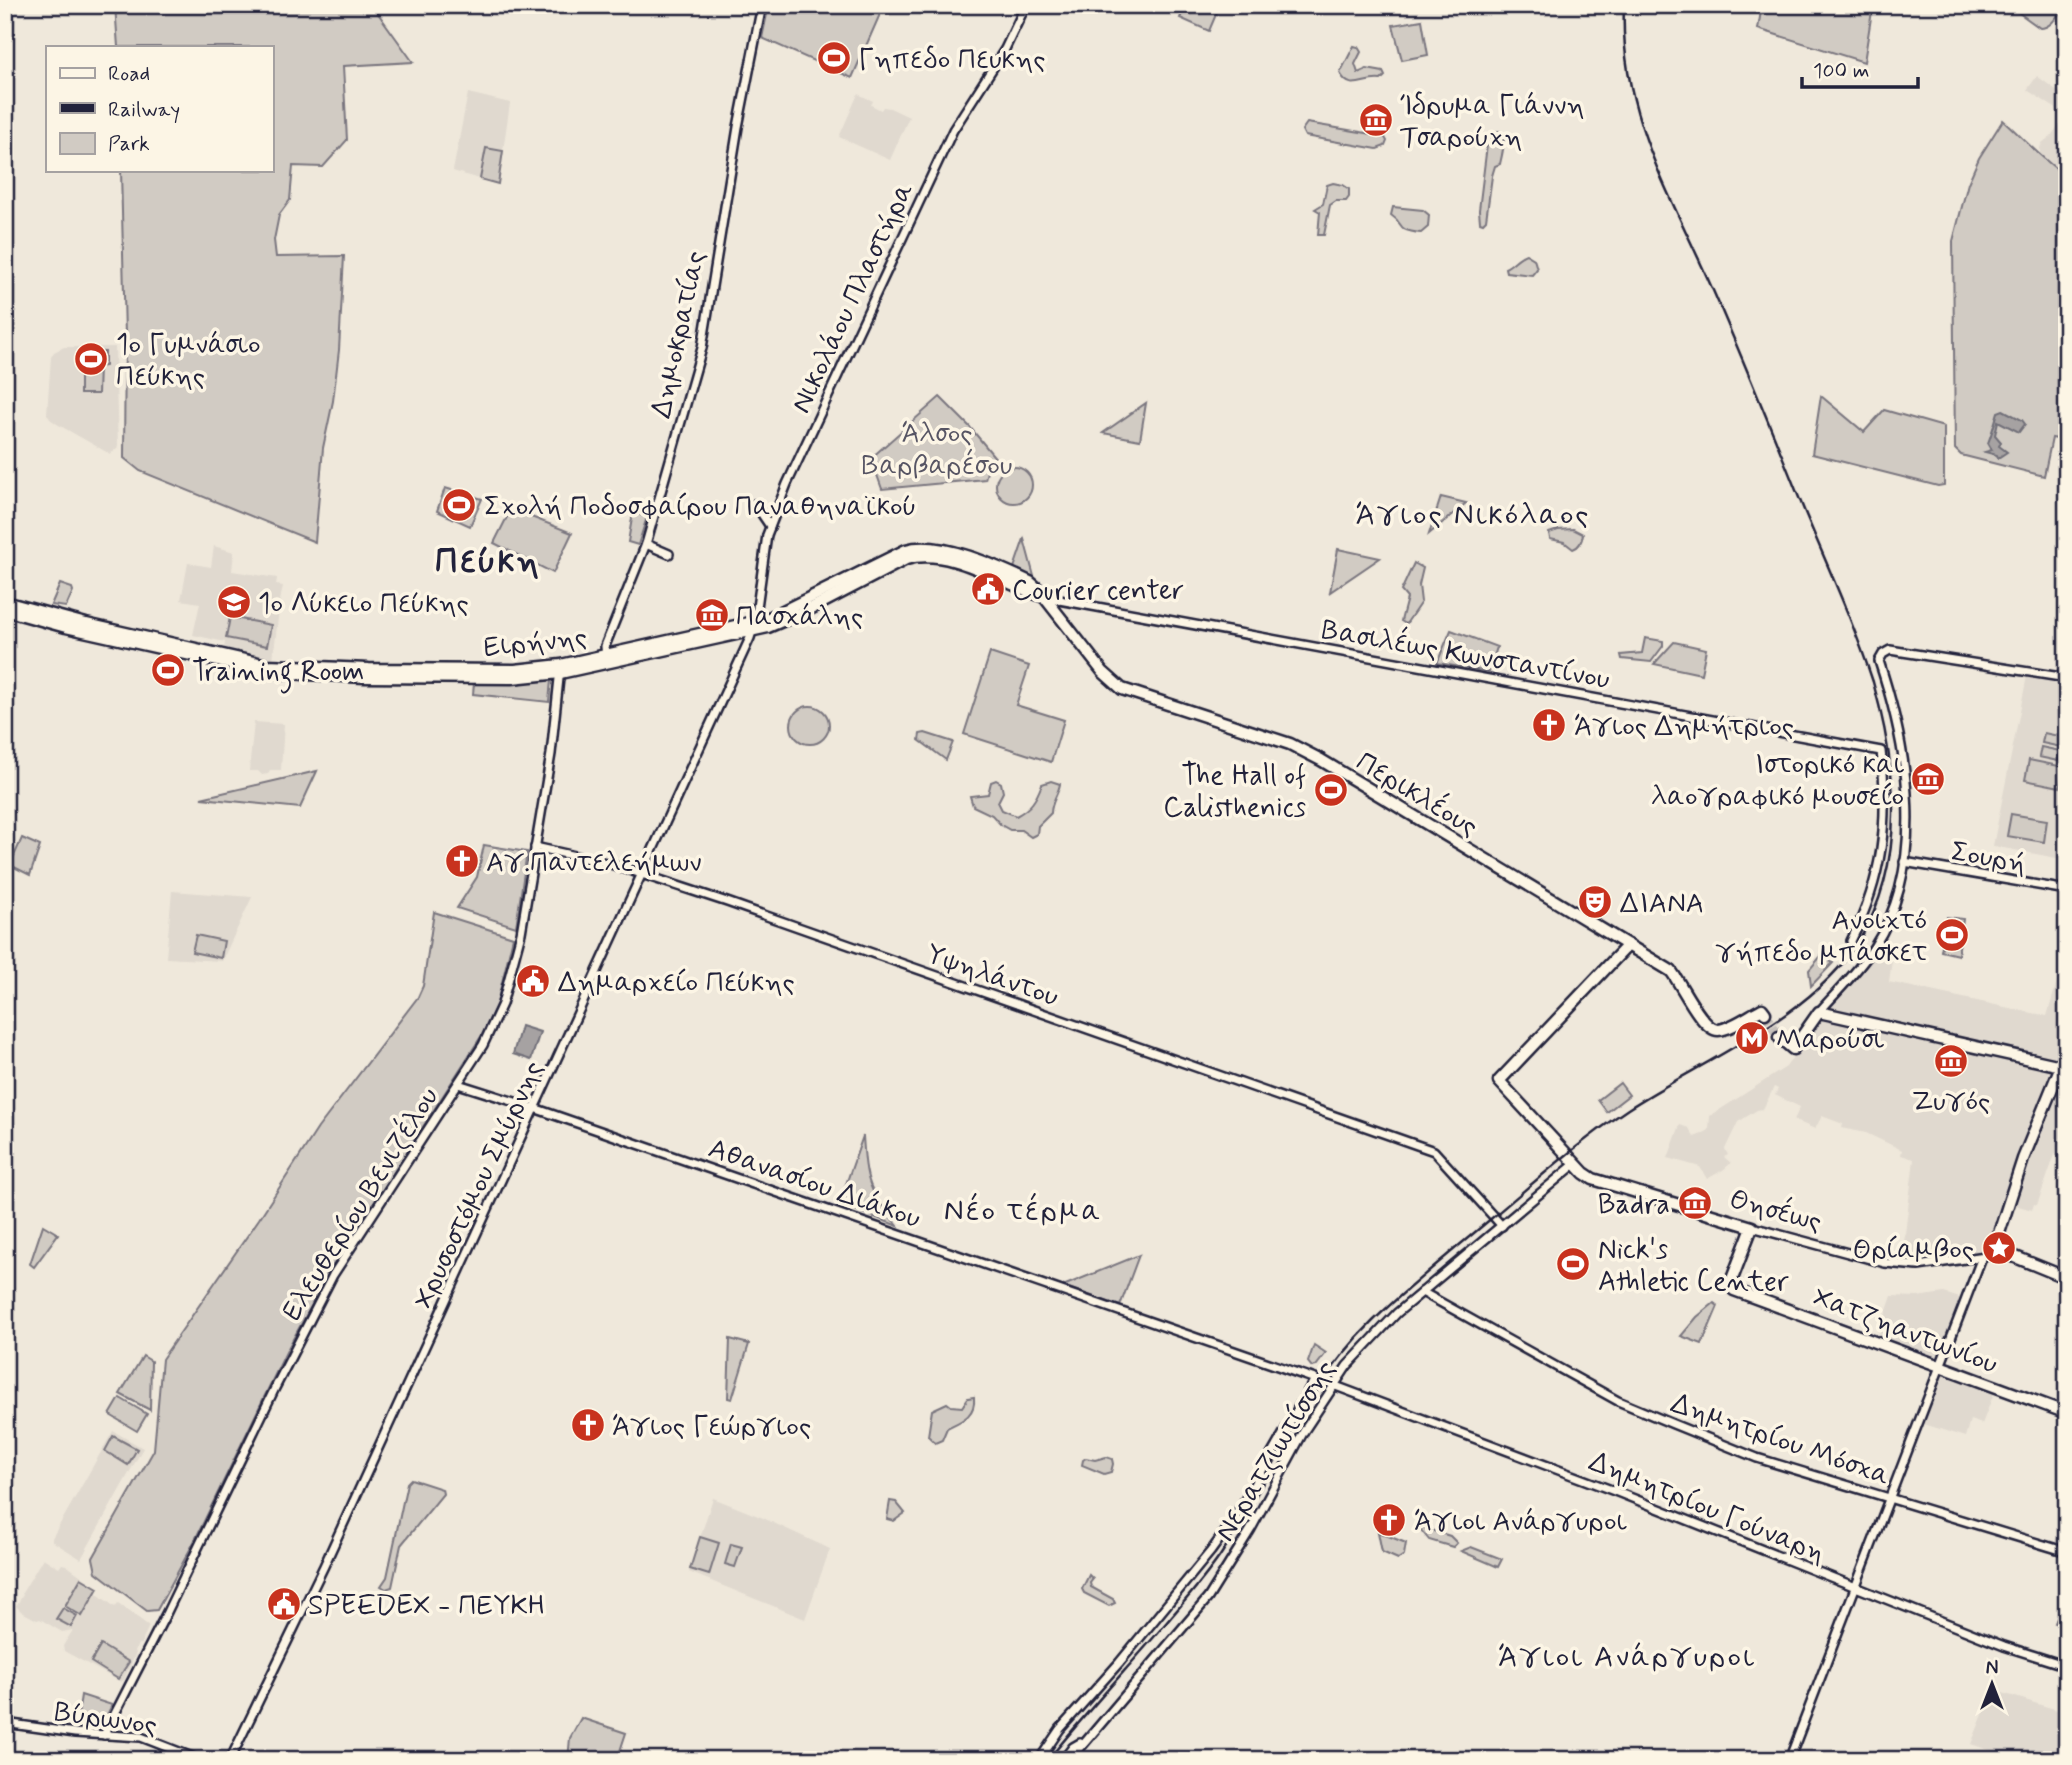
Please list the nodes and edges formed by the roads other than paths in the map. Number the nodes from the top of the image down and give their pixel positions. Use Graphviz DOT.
graph roads {
  1 [pos="762,5"];
  2 [pos="1026,5"];
  3 [pos="755,504"];
  4 [pos="770,526"];
  5 [pos="646,544"];
  6 [pos="669,554"];
  7 [pos="1040,593"];
  8 [pos="5,603"];
  9 [pos="5,610"];
  10 [pos="754,627"];
  11 [pos="606,659"];
  12 [pos="560,669"];
  13 [pos="2067,678"];
  14 [pos="535,847"];
  15 [pos="1904,862"];
  16 [pos="642,875"];
  17 [pos="2067,890"];
  18 [pos="1851,940"];
  19 [pos="1628,945"];
  20 [pos="1764,1011"];
  21 [pos="1819,1012"];
  22 [pos="1779,1037"];
  23 [pos="2067,1050"];
  24 [pos="2061,1066"];
  25 [pos="458,1084"];
  26 [pos="534,1108"];
  27 [pos="1572,1160"];
  28 [pos="1502,1226"];
  29 [pos="1752,1227"];
  30 [pos="1999,1233"];
  31 [pos="2012,1256"];
  32 [pos="1982,1257"];
  33 [pos="2067,1278"];
  34 [pos="1422,1292"];
  35 [pos="1940,1365"];
  36 [pos="1315,1379"];
  37 [pos="1333,1385"];
  38 [pos="2067,1413"];
  39 [pos="1889,1498"];
  40 [pos="2067,1552"];
  41 [pos="1855,1587"];
  42 [pos="2067,1666"];
  43 [pos="5,1723"];
  44 [pos="104,1735"];
  45 [pos="1086,1738"];
  46 [pos="200,1760"];
  47 [pos="230,1760"];
  48 [pos="1038,1760"];
  49 [pos="1063,1760"];
  50 [pos="1070,1760"];
  51 [pos="1788,1760"];
  1 -- 5 [label="street, Δημοκρατίας"];
  2 -- 4 [label="street, Νικολάου Πλαστήρα"];
  3 -- 4 [label="street"];
  4 -- 10 [label="street, Νικολάου Πλαστήρα"];
  5 -- 6 [label="street"];
  5 -- 11 [label="street, Δημοκρατίας"];
  7 -- 10 [label="main road, Ειρήνης"];
  7 -- 10 [label="main road, Ειρήνης"];
  7 -- 18 [label="street, Βασιλέως Κωνσταντίνου"];
  7 -- 19 [label="main road, Περικλέους"];
  8 -- 12 [label="main road, Ειρήνης"];
  9 -- 12 [label="main road, Ειρήνης"];
  10 -- 11 [label="main road, Ειρήνης"];
  10 -- 16 [label="street, Χρυσοστόμου Σμύρνης"];
  11 -- 12 [label="main road, Ειρήνης"];
  12 -- 14 [label="street, Ελευθερίου Βενιζέλου"];
  13 -- 15 [label="street"];
  14 -- 16 [label="street, Υψηλάντου"];
  14 -- 25 [label="street, Ελευθερίου Βενιζέλου"];
  15 -- 17 [label="street, Σουρή"];
  15 -- 21 [label="street"];
  16 -- 26 [label="street, Χρυσοστόμου Σμύρνης"];
  16 -- 28 [label="street, Υψηλάντου"];
  19 -- 20 [label="main road, Περικλέους"];
  19 -- 27 [label="main road, Θησέως"];
  21 -- 22 [label="main road"];
  21 -- 24 [label="main road"];
  23 -- 24 [label="street"];
  24 -- 30 [label="main road"];
  25 -- 26 [label="street, Αθανασίου Διάκου"];
  25 -- 44 [label="street, Ελευθερίου Βενιζέλου"];
  26 -- 36 [label="street, Αθανασίου Διάκου"];
  26 -- 47 [label="street, Χρυσοστόμου Σμύρνης"];
  27 -- 28 [label="street, Νερατζιωτίσσης"];
  27 -- 29 [label="main road, Θησέως"];
  28 -- 34 [label="street, Νερατζιωτίσσης"];
  29 -- 32 [label="street, Θησέως"];
  29 -- 35 [label="main road, Χατζηαντωνίου"];
  30 -- 31 [label="main road"];
  30 -- 32 [label="street"];
  31 -- 32 [label="street, Θησέως"];
  31 -- 33 [label="main road"];
  32 -- 35 [label="street"];
  34 -- 37 [label="street, Νερατζιωτίσσης"];
  34 -- 39 [label="street, Δημητρίου Μόσχα"];
  35 -- 38 [label="main road, Χατζηαντωνίου"];
  35 -- 39 [label="street"];
  36 -- 48 [label="street, Νερατζιωτίσσης"];
  37 -- 41 [label="street, Δημητρίου Γούναρη"];
  37 -- 45 [label="street, Νερατζιωτίσσης"];
  39 -- 40 [label="street, Δημητρίου Μόσχα"];
  39 -- 41 [label="street"];
  41 -- 42 [label="street, Δημητρίου Γούναρη"];
  41 -- 51 [label="street"];
  43 -- 44 [label="street, Βύρωνος"];
  44 -- 46 [label="street, Βύρωνος"];
  45 -- 49 [label="street"];
  45 -- 50 [label="street, Νερατζιωτίσσης"];
}
